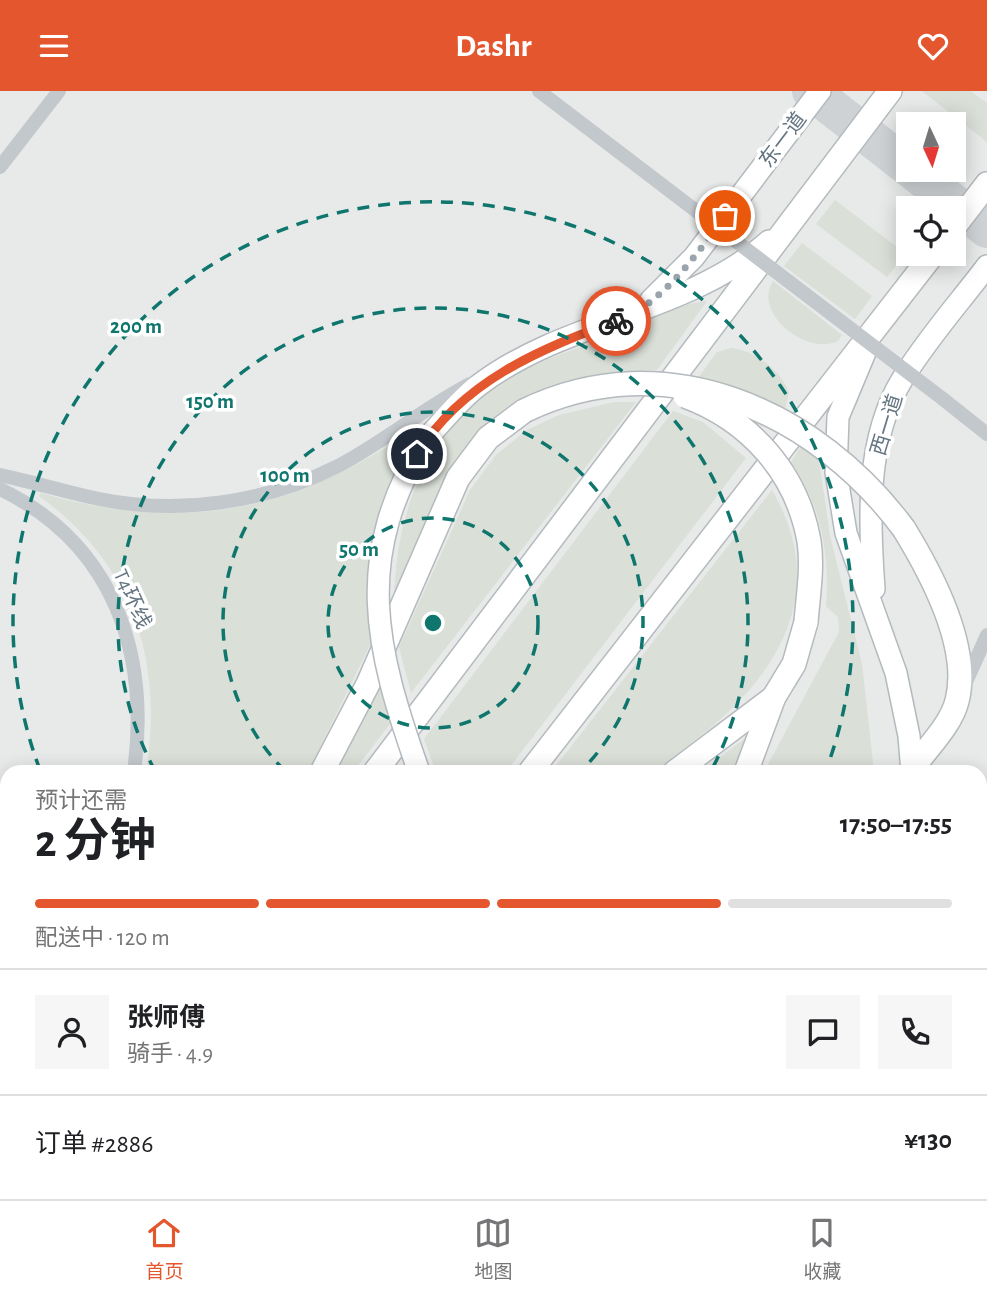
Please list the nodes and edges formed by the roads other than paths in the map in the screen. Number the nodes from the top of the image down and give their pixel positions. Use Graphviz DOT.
graph roads {
  1 [pos="59,91"];
  2 [pos="539,91"];
  3 [pos="820,91"];
  4 [pos="890,91"];
  5 [pos="0,167"];
  6 [pos="987,184"];
  7 [pos="966,211"];
  8 [pos="784,228"];
  9 [pos="924,266"];
  10 [pos="987,266"];
  11 [pos="634,315"];
  12 [pos="878,325"];
  13 [pos="519,361"];
  14 [pos="653,384"];
  15 [pos="987,434"];
  16 [pos="0,475"];
  17 [pos="0,489"];
  18 [pos="875,612"];
  19 [pos="987,635"];
  20 [pos="774,697"];
  21 [pos="957,702"];
  22 [pos="135,765"];
  23 [pos="326,765"];
  24 [pos="380,765"];
  25 [pos="417,765"];
  26 [pos="535,765"];
  27 [pos="684,765"];
  28 [pos="750,765"];
  29 [pos="911,765"];
  30 [pos="916,765"];
  1 -- 5 [label="street"];
  2 -- 15 [label="street, bridge"];
  3 -- 11 [label="main road, 东一道"];
  4 -- 8 [label="main road"];
  6 -- 7 [label="main road"];
  8 -- 11 [label="main road"];
  8 -- 24 [label="main road"];
  9 -- 12 [label="main road"];
  10 -- 18 [label="main road, 西一道"];
  11 -- 13 [label="main road"];
  12 -- 18 [label="main road"];
  12 -- 26 [label="main road"];
  13 -- 16 [label="street"];
  13 -- 25 [label="main road, bridge"];
  14 -- 20 [label="main road, bridge"];
  14 -- 21 [label="main road, bridge"];
  14 -- 23 [label="main road, bridge"];
  17 -- 22 [label="street, T4环线"];
  18 -- 29 [label="main road"];
  19 -- 21 [label="street"];
  20 -- 27 [label="main road"];
  20 -- 28 [label="main road"];
  21 -- 30 [label="main road"];
}
